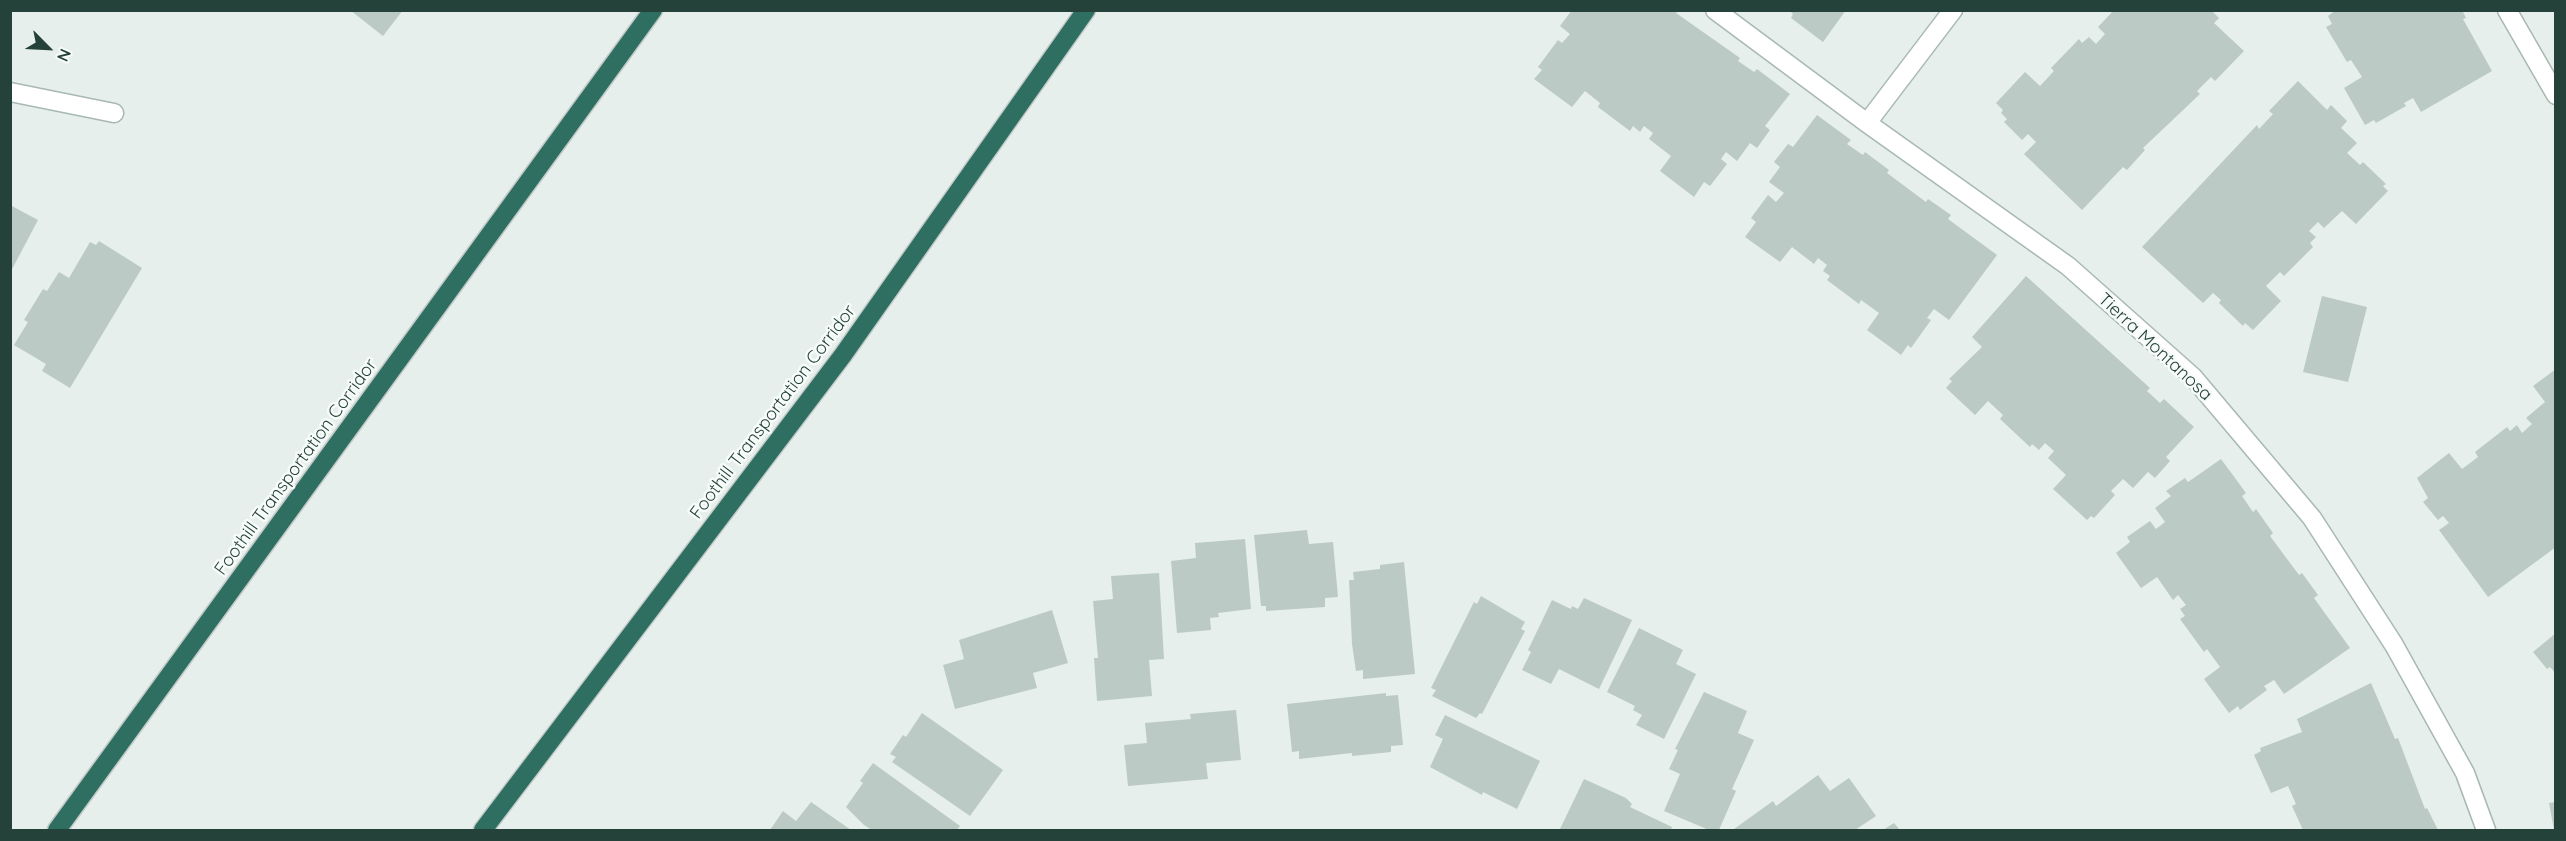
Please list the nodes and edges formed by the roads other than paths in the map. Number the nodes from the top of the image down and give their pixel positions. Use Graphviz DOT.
graph roads {
  1 [pos="653,10"];
  2 [pos="1086,10"];
  3 [pos="1715,10"];
  4 [pos="1953,10"];
  5 [pos="2507,10"];
  6 [pos="10,92"];
  7 [pos="2556,94"];
  8 [pos="114,113"];
  9 [pos="1867,123"];
  10 [pos="57,831"];
  11 [pos="483,831"];
  12 [pos="2486,831"];
  1 -- 10 [label="highway, Foothill Transportation Corridor"];
  2 -- 11 [label="highway, Foothill Transportation Corridor"];
  3 -- 9 [label="street, Tierra Montanosa"];
  4 -- 9 [label="street"];
  5 -- 7 [label="street"];
  6 -- 8 [label="street"];
  9 -- 12 [label="street, Tierra Montanosa"];
}
